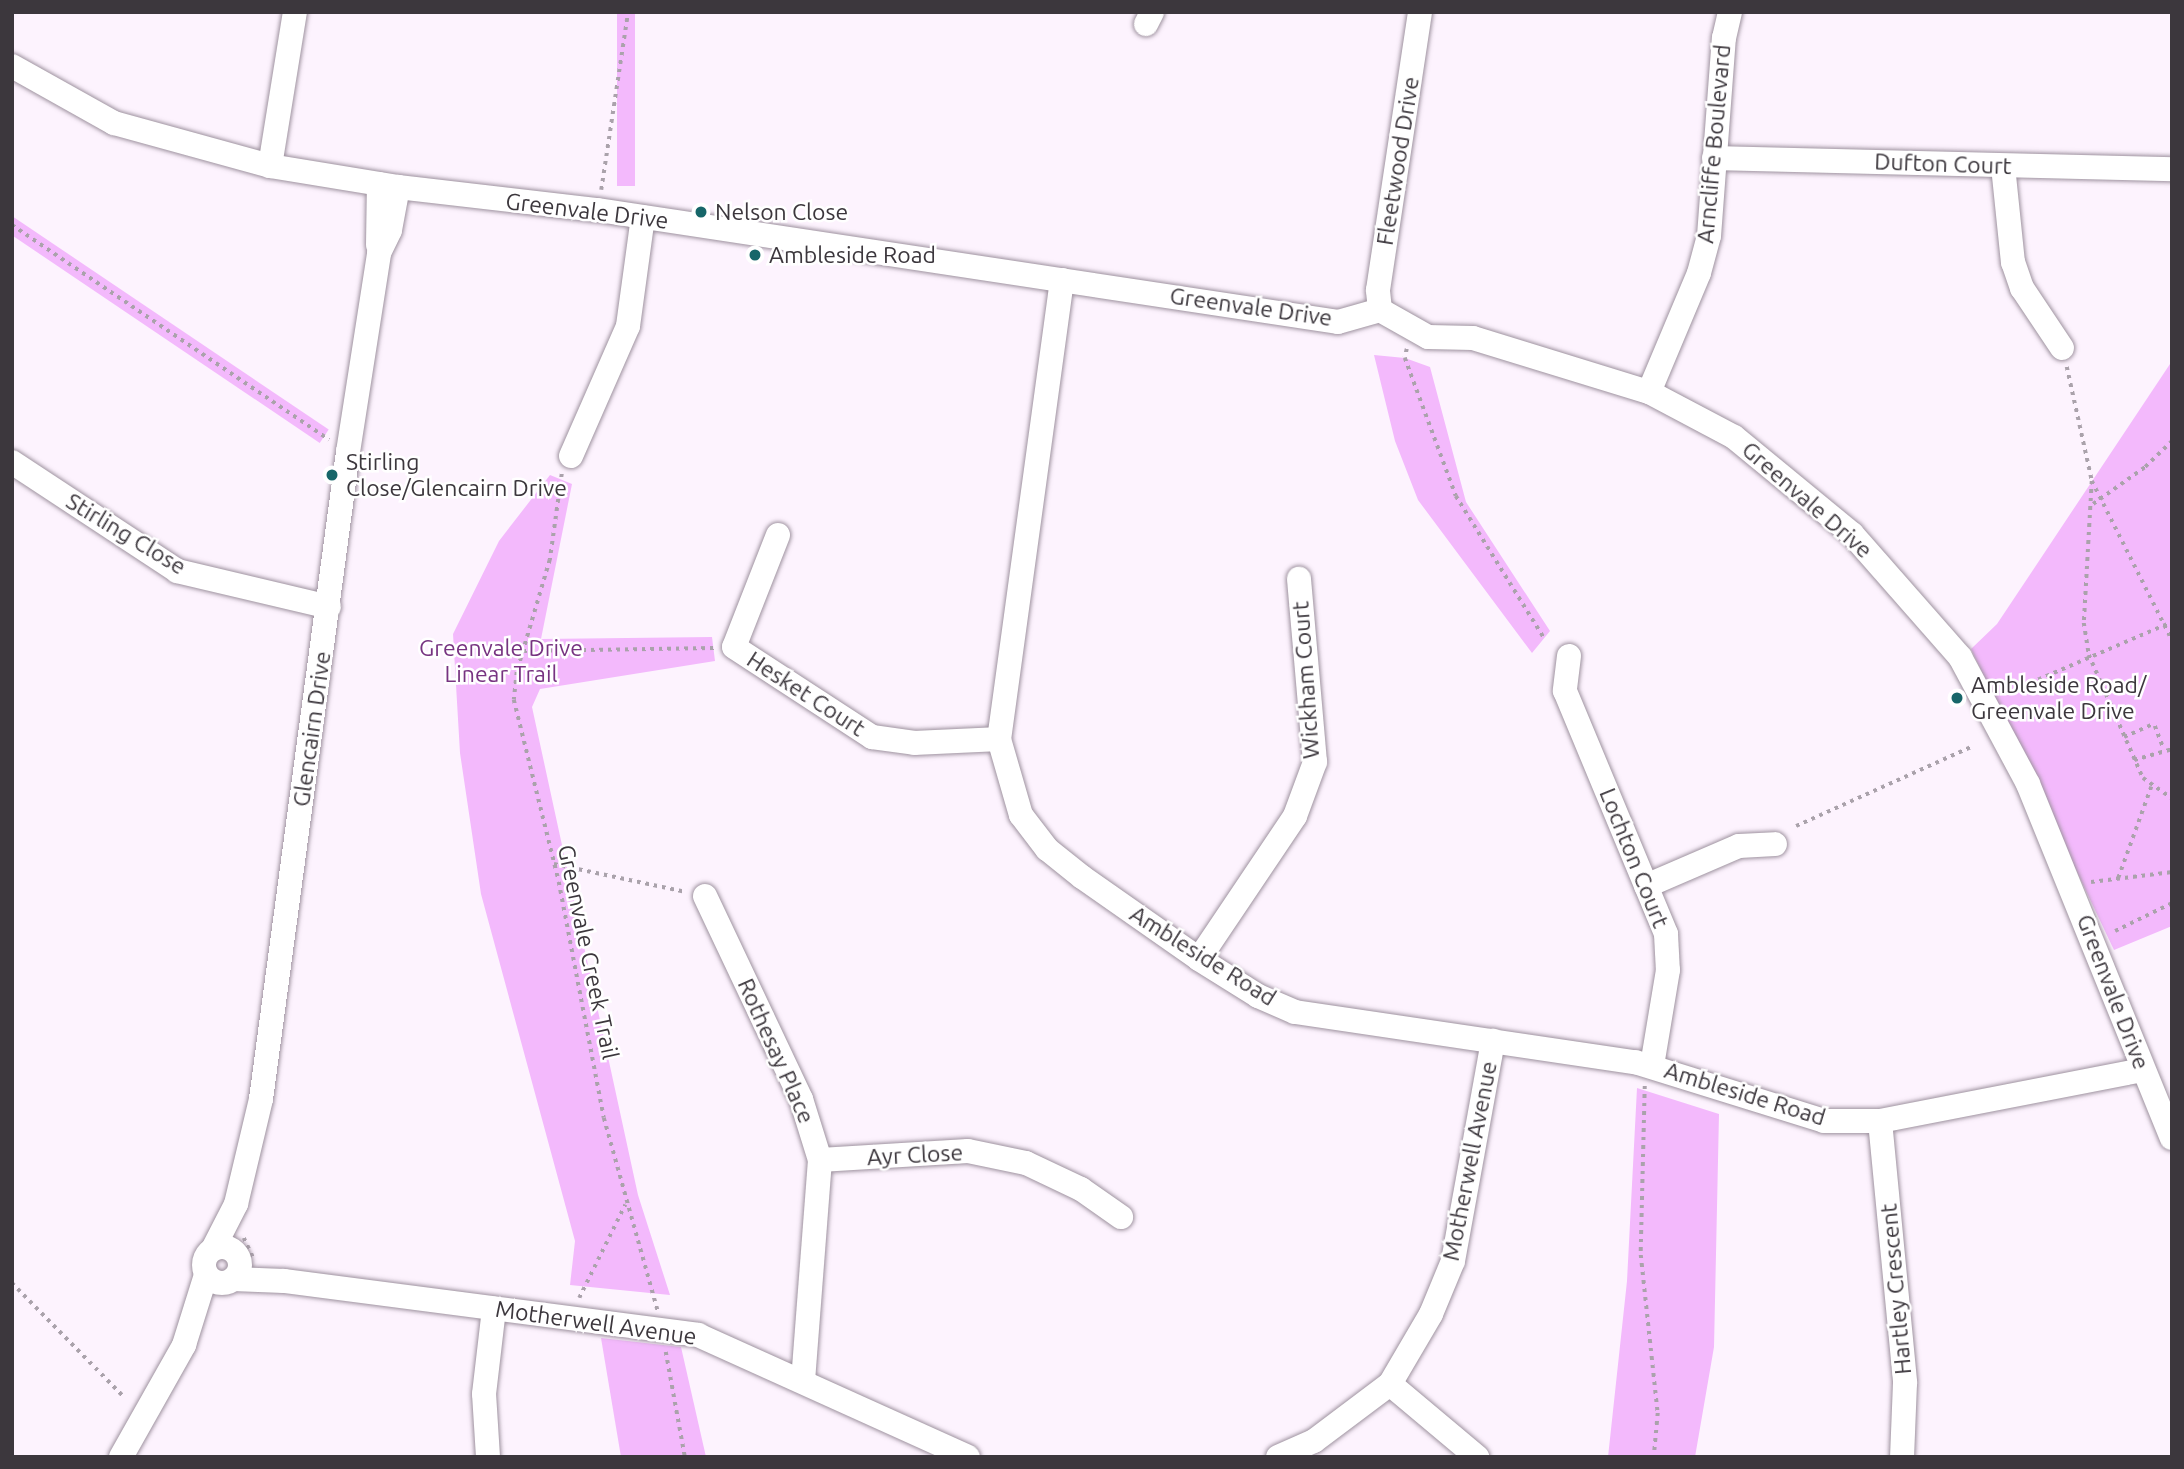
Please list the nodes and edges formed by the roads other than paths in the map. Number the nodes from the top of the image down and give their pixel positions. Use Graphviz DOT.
graph roads {
  1 [pos="295,12"];
  2 [pos="1420,12"];
  3 [pos="1730,12"];
  4 [pos="12,66"];
  5 [pos="1714,158"];
  6 [pos="270,166"];
  7 [pos="2003,166"];
  8 [pos="2172,169"];
  9 [pos="388,185"];
  10 [pos="643,217"];
  11 [pos="1062,280"];
  12 [pos="1380,310"];
  13 [pos="2062,348"];
  14 [pos="1649,392"];
  15 [pos="571,456"];
  16 [pos="12,462"];
  17 [pos="778,535"];
  18 [pos="1299,579"];
  19 [pos="329,607"];
  20 [pos="1569,656"];
  21 [pos="999,739"];
  22 [pos="1775,844"];
  23 [pos="1646,887"];
  24 [pos="705,896"];
  25 [pos="1199,959"];
  26 [pos="1493,1041"];
  27 [pos="2140,1062"];
  28 [pos="1648,1071"];
  29 [pos="1880,1121"];
  30 [pos="2172,1138"];
  31 [pos="820,1160"];
  32 [pos="1121,1217"];
  33 [pos="228,1262"];
  34 [pos="494,1309"];
  35 [pos="803,1379"];
  36 [pos="1390,1384"];
  37 [pos="121,1457"];
  38 [pos="488,1457"];
  39 [pos="968,1457"];
  40 [pos="1278,1457"];
  41 [pos="1477,1457"];
  42 [pos="1902,1457"];
  1 -- 6 [label="street"];
  2 -- 12 [label="street, Fleetwood Drive"];
  3 -- 5 [label="street, Arncliffe Boulevard"];
  4 -- 6 [label="street, Greenvale Drive"];
  5 -- 7 [label="street, Dufton Court"];
  5 -- 14 [label="street, Arncliffe Boulevard"];
  6 -- 9 [label="street, Greenvale Drive"];
  7 -- 8 [label="street, Dufton Court"];
  7 -- 13 [label="street"];
  9 -- 10 [label="street, Greenvale Drive"];
  9 -- 19 [label="street, Glencairn Drive"];
  10 -- 11 [label="street, Greenvale Drive"];
  10 -- 15 [label="street"];
  11 -- 12 [label="street, Greenvale Drive"];
  11 -- 21 [label="street, Ambleside Road"];
  12 -- 14 [label="street, Greenvale Drive"];
  14 -- 27 [label="street, Greenvale Drive"];
  16 -- 19 [label="street, Stirling Close"];
  17 -- 21 [label="street, Hesket Court"];
  18 -- 25 [label="street, Wickham Court"];
  19 -- 33 [label="street, Glencairn Drive"];
  20 -- 23 [label="street, Lochton Court"];
  21 -- 25 [label="street, Ambleside Road"];
  22 -- 23 [label="street"];
  23 -- 28 [label="street, Lochton Court"];
  24 -- 31 [label="street, Rothesay Place"];
  25 -- 26 [label="street, Ambleside Road"];
  26 -- 28 [label="street, Ambleside Road"];
  26 -- 36 [label="street, Motherwell Avenue"];
  27 -- 29 [label="street, Ambleside Road"];
  27 -- 30 [label="street, Greenvale Drive"];
  28 -- 29 [label="street, Ambleside Road"];
  29 -- 42 [label="street, Hartley Crescent"];
  31 -- 32 [label="street, Ayr Close"];
  31 -- 35 [label="street, Rothesay Place"];
  33 -- 34 [label="street, Motherwell Avenue"];
  33 -- 37 [label="street, Glencairn Drive"];
  34 -- 35 [label="street, Motherwell Avenue"];
  34 -- 38 [label="street"];
  35 -- 39 [label="street, Motherwell Avenue"];
  36 -- 40 [label="street, Motherwell Avenue"];
  36 -- 41 [label="street"];
}
